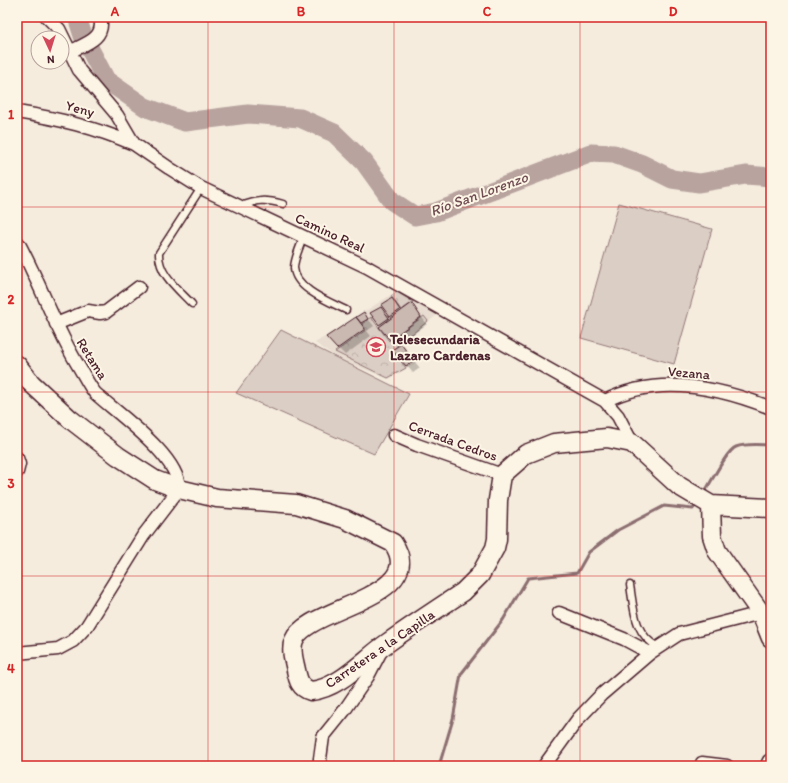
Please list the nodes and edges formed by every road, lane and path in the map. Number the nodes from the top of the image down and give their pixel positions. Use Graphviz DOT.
graph roads {
  1 [pos="47,17"];
  2 [pos="100,17"];
  3 [pos="59,30"];
  4 [pos="70,51"];
  5 [pos="70,54"];
  6 [pos="17,112"];
  7 [pos="134,144"];
  8 [pos="201,188"];
  9 [pos="283,204"];
  10 [pos="238,206"];
  11 [pos="303,238"];
  12 [pos="19,244"];
  13 [pos="139,287"];
  14 [pos="192,304"];
  15 [pos="346,310"];
  16 [pos="56,324"];
  17 [pos="17,365"];
  18 [pos="605,401"];
  19 [pos="771,408"];
  20 [pos="394,435"];
  21 [pos="632,442"];
  22 [pos="17,458"];
  23 [pos="17,472"];
  24 [pos="502,475"];
  25 [pos="179,489"];
  26 [pos="702,500"];
  27 [pos="771,508"];
  28 [pos="630,585"];
  29 [pos="559,613"];
  30 [pos="761,613"];
  31 [pos="771,638"];
  32 [pos="384,645"];
  33 [pos="654,650"];
  34 [pos="17,653"];
  35 [pos="702,763"];
  36 [pos="320,766"];
  37 [pos="544,766"];
  38 [pos="726,766"];
  1 -- 3 [label="street, Camino Real"];
  2 -- 4 [label="street"];
  5 -- 7 [label="street, Camino Real"];
  6 -- 7 [label="street, Yeny"];
  7 -- 8 [label="street, Camino Real"];
  8 -- 10 [label="street, Camino Real"];
  8 -- 14 [label="lane"];
  9 -- 10 [label="lane"];
  10 -- 11 [label="street, Camino Real"];
  11 -- 15 [label="lane"];
  11 -- 18 [label="street, Camino Real"];
  12 -- 16 [label="street, Retama"];
  13 -- 16 [label="street"];
  16 -- 25 [label="street, Retama"];
  17 -- 25 [label="street, Carretera a la Capilla"];
  18 -- 19 [label="street, Vezana"];
  18 -- 21 [label="street, Camino Real"];
  20 -- 24 [label="street, Cerrada Cedros"];
  21 -- 24 [label="street"];
  21 -- 26 [label="street"];
  22 -- 23 [label="street"];
  24 -- 32 [label="street, Carretera a la Capilla"];
  25 -- 32 [label="street, Carretera a la Capilla"];
  25 -- 34 [label="street"];
  26 -- 27 [label="street"];
  26 -- 30 [label="street"];
  28 -- 33 [label="lane"];
  29 -- 33 [label="street"];
  30 -- 31 [label="street"];
  30 -- 33 [label="street"];
  32 -- 36 [label="street"];
  33 -- 37 [label="street"];
  35 -- 38 [label="street"];
}
